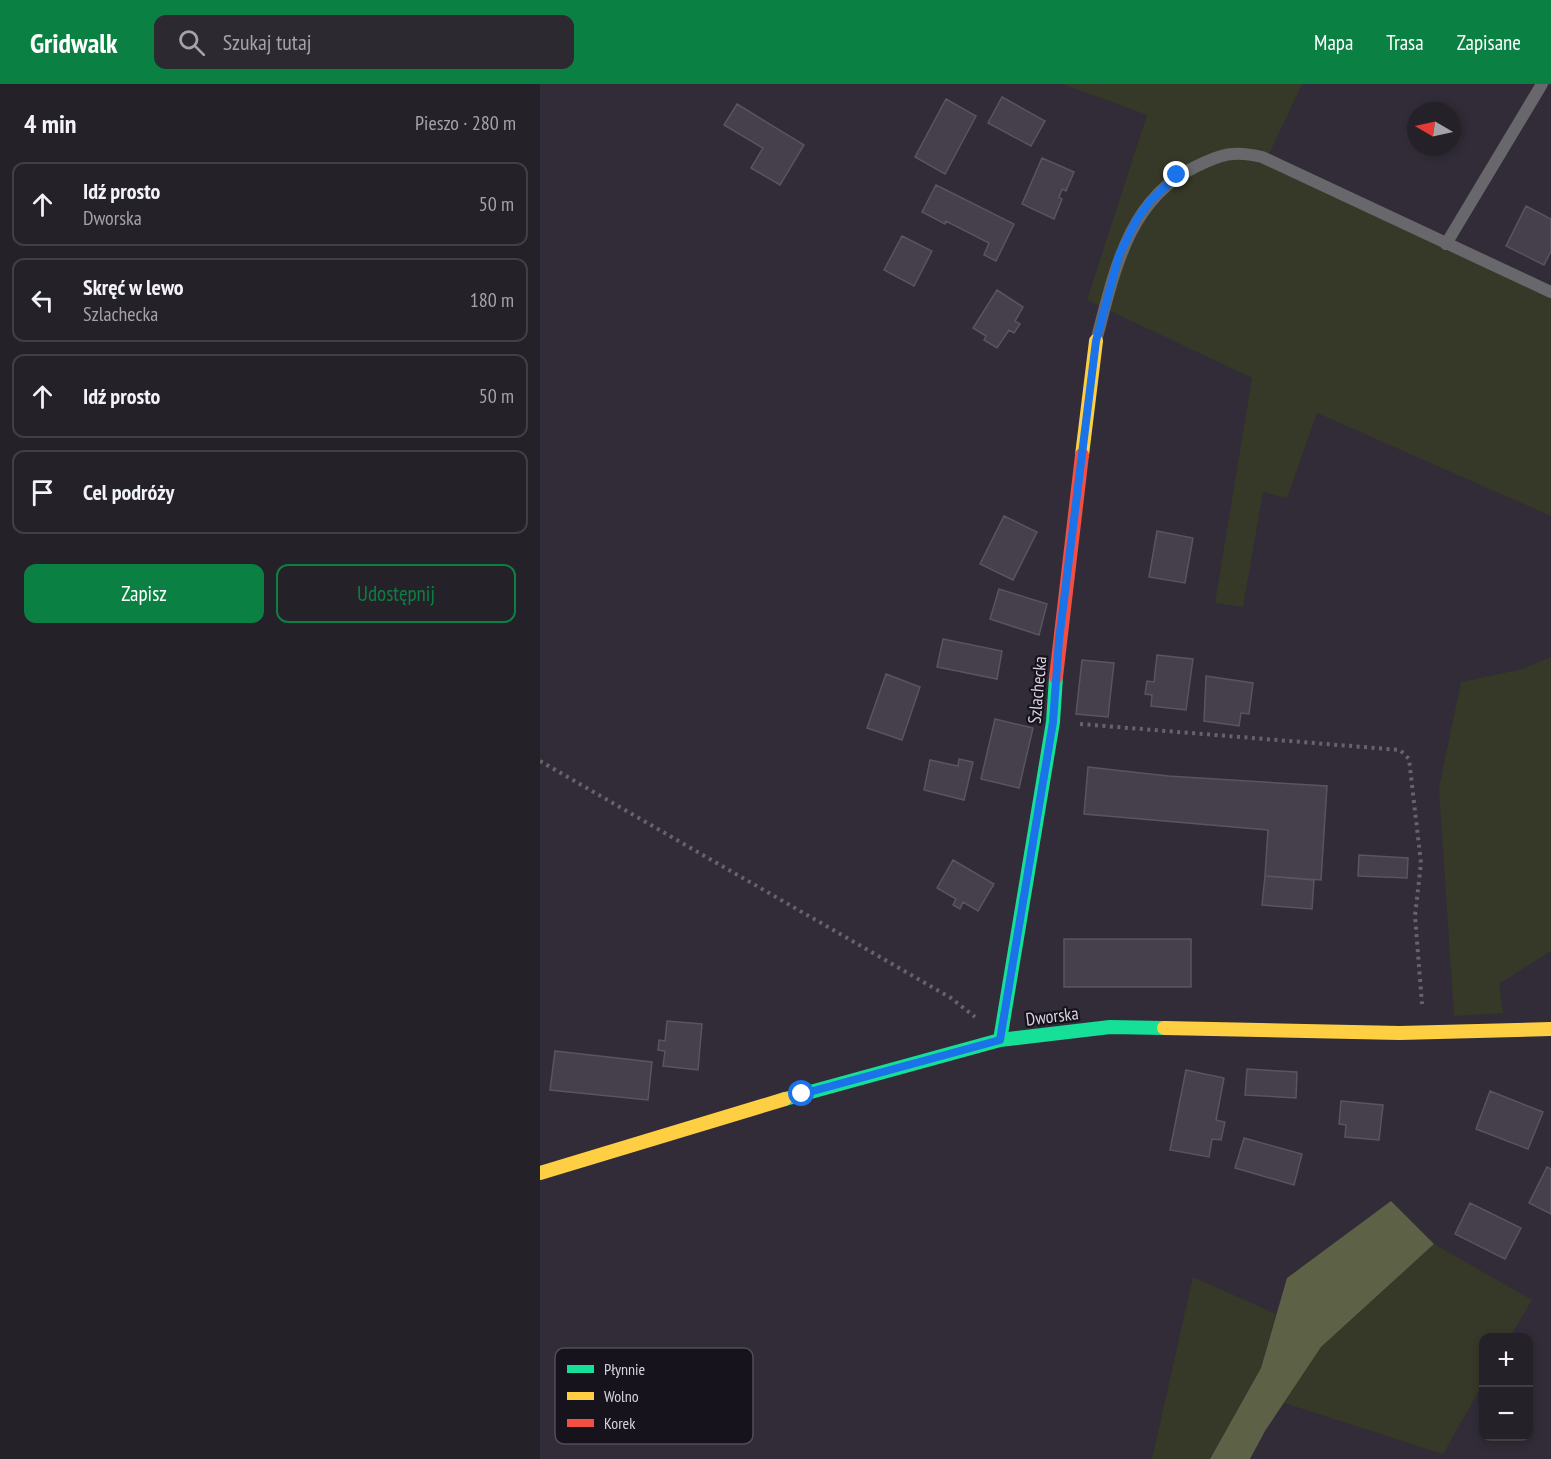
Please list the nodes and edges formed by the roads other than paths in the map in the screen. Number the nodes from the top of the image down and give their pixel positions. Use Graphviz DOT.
graph roads {
  1 [pos="1542,84"];
  2 [pos="1446,244"];
  3 [pos="1551,292"];
  4 [pos="1096,341"];
  5 [pos="1551,1029"];
  6 [pos="1000,1040"];
  7 [pos="540,1173"];
  1 -- 2 [label="lane"];
  2 -- 3 [label="lane"];
  2 -- 4 [label="lane"];
  4 -- 6 [label="street, Szlachecka"];
  5 -- 6 [label="street, Dworska"];
  6 -- 7 [label="street, Dworska"];
}
